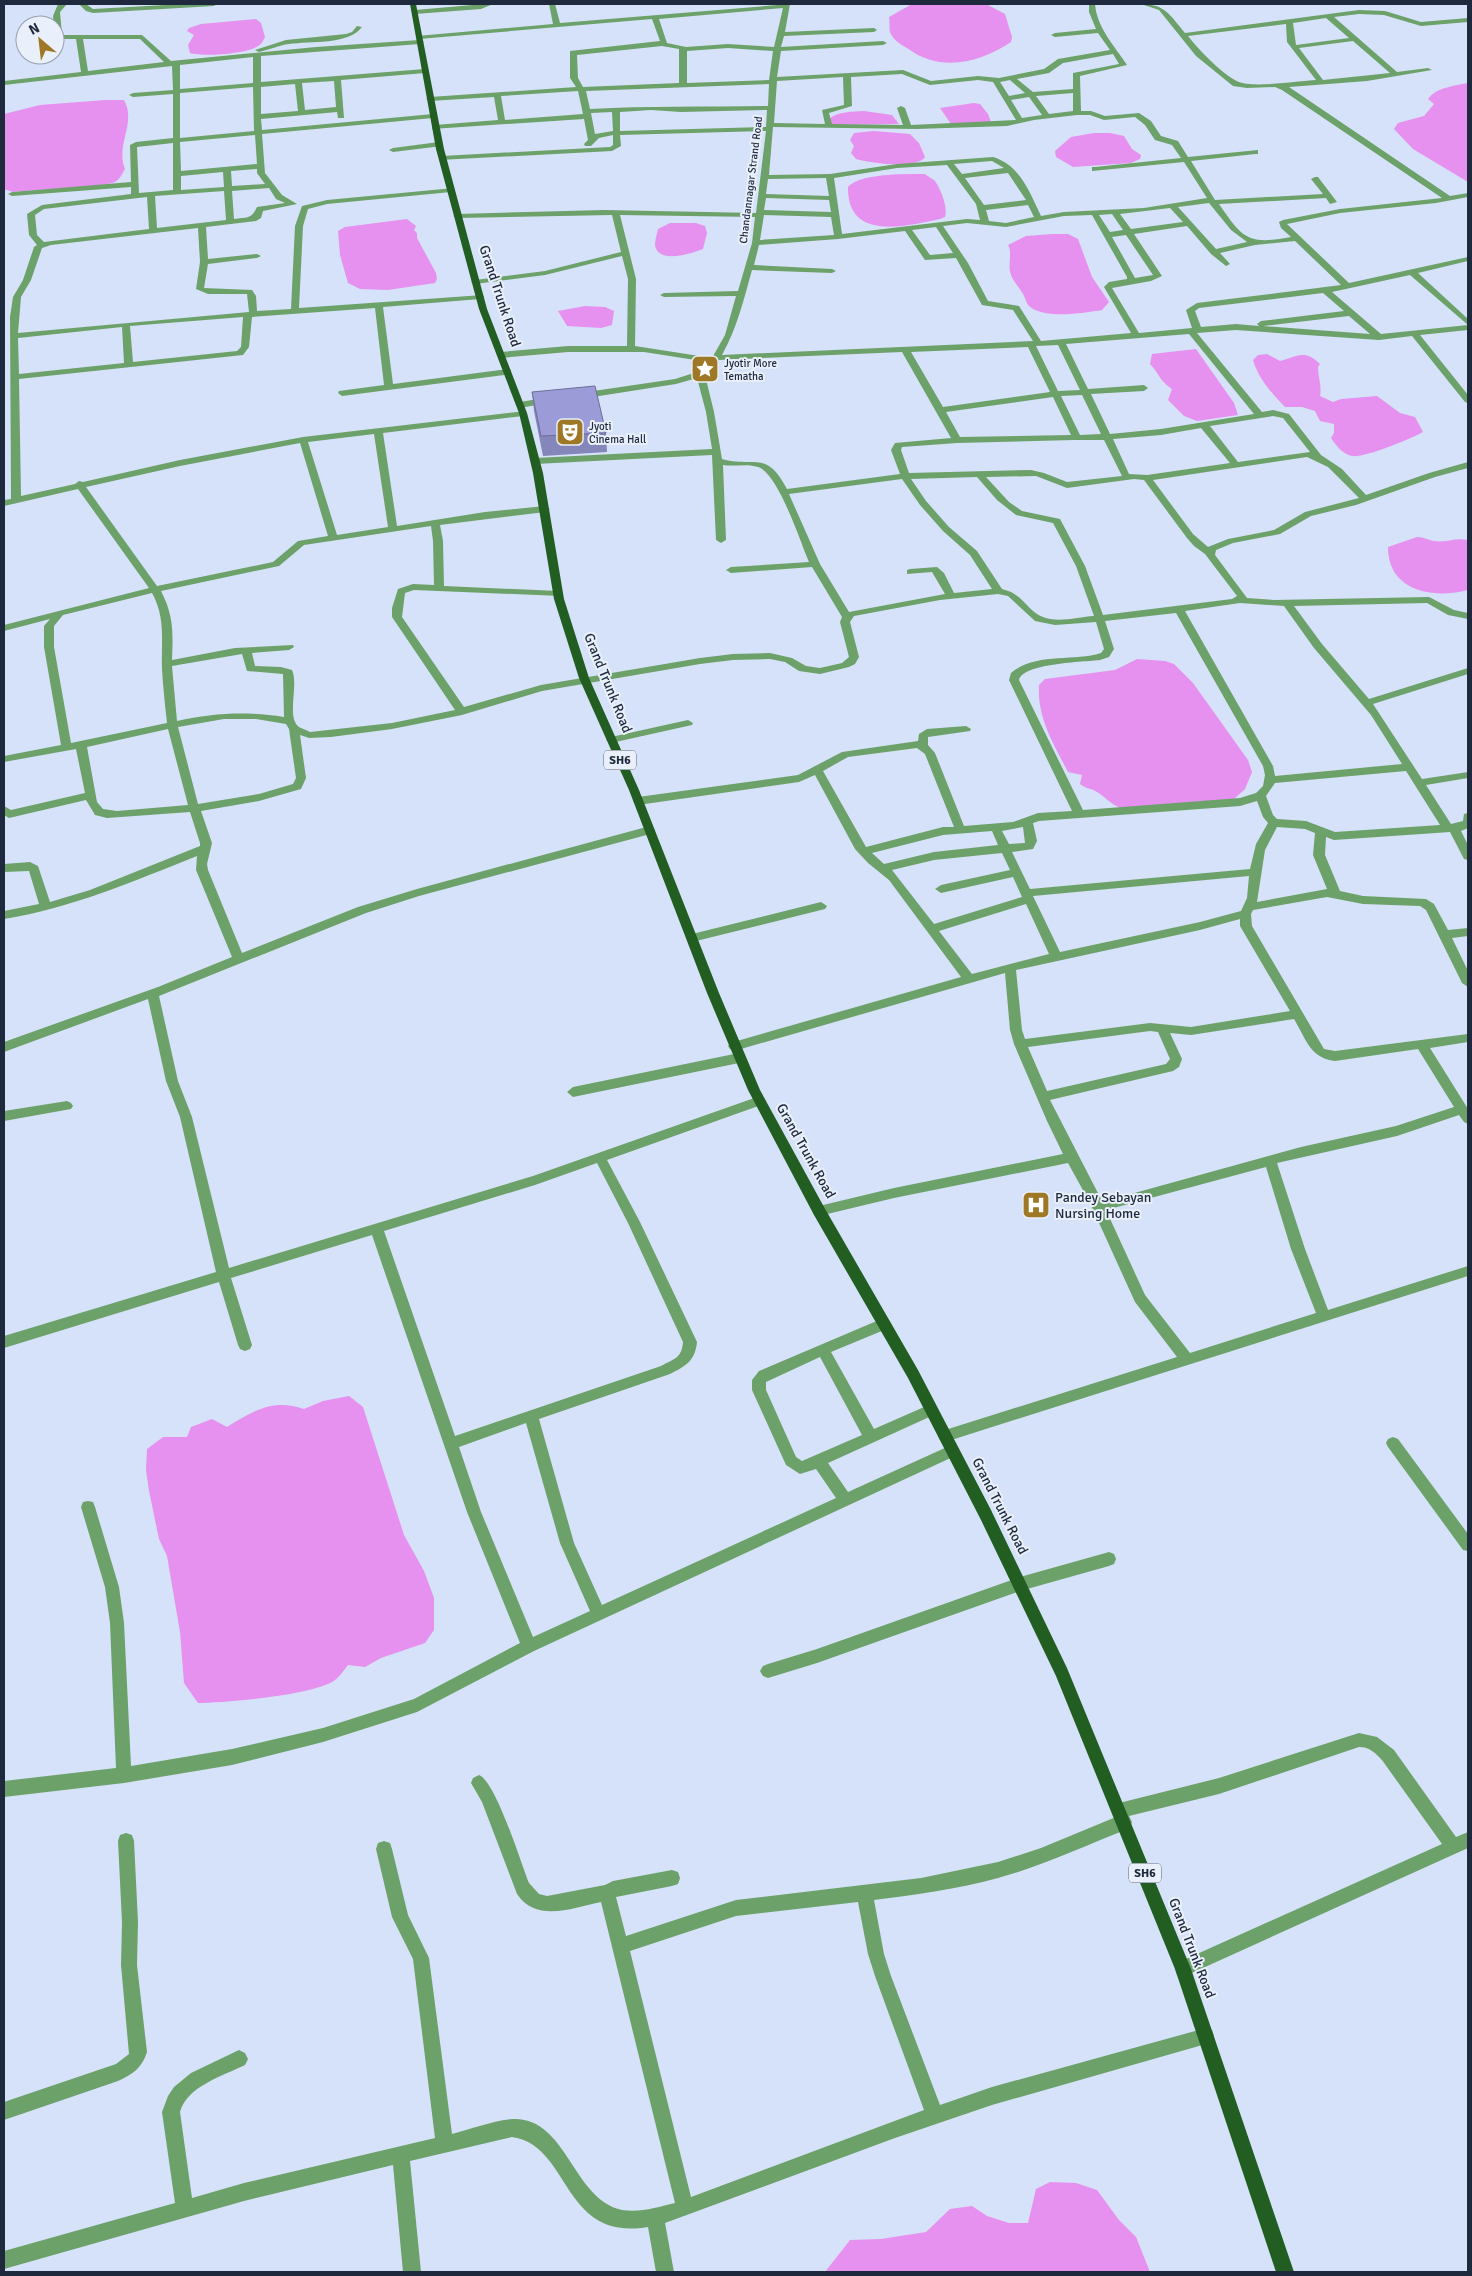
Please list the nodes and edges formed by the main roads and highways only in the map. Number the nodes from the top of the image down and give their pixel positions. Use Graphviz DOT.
graph roads {
  1 [pos="414,8"];
  2 [pos="1285,2272"];
  1 -- 2 [label="main road, Grand Trunk Road / SH6"];
}
